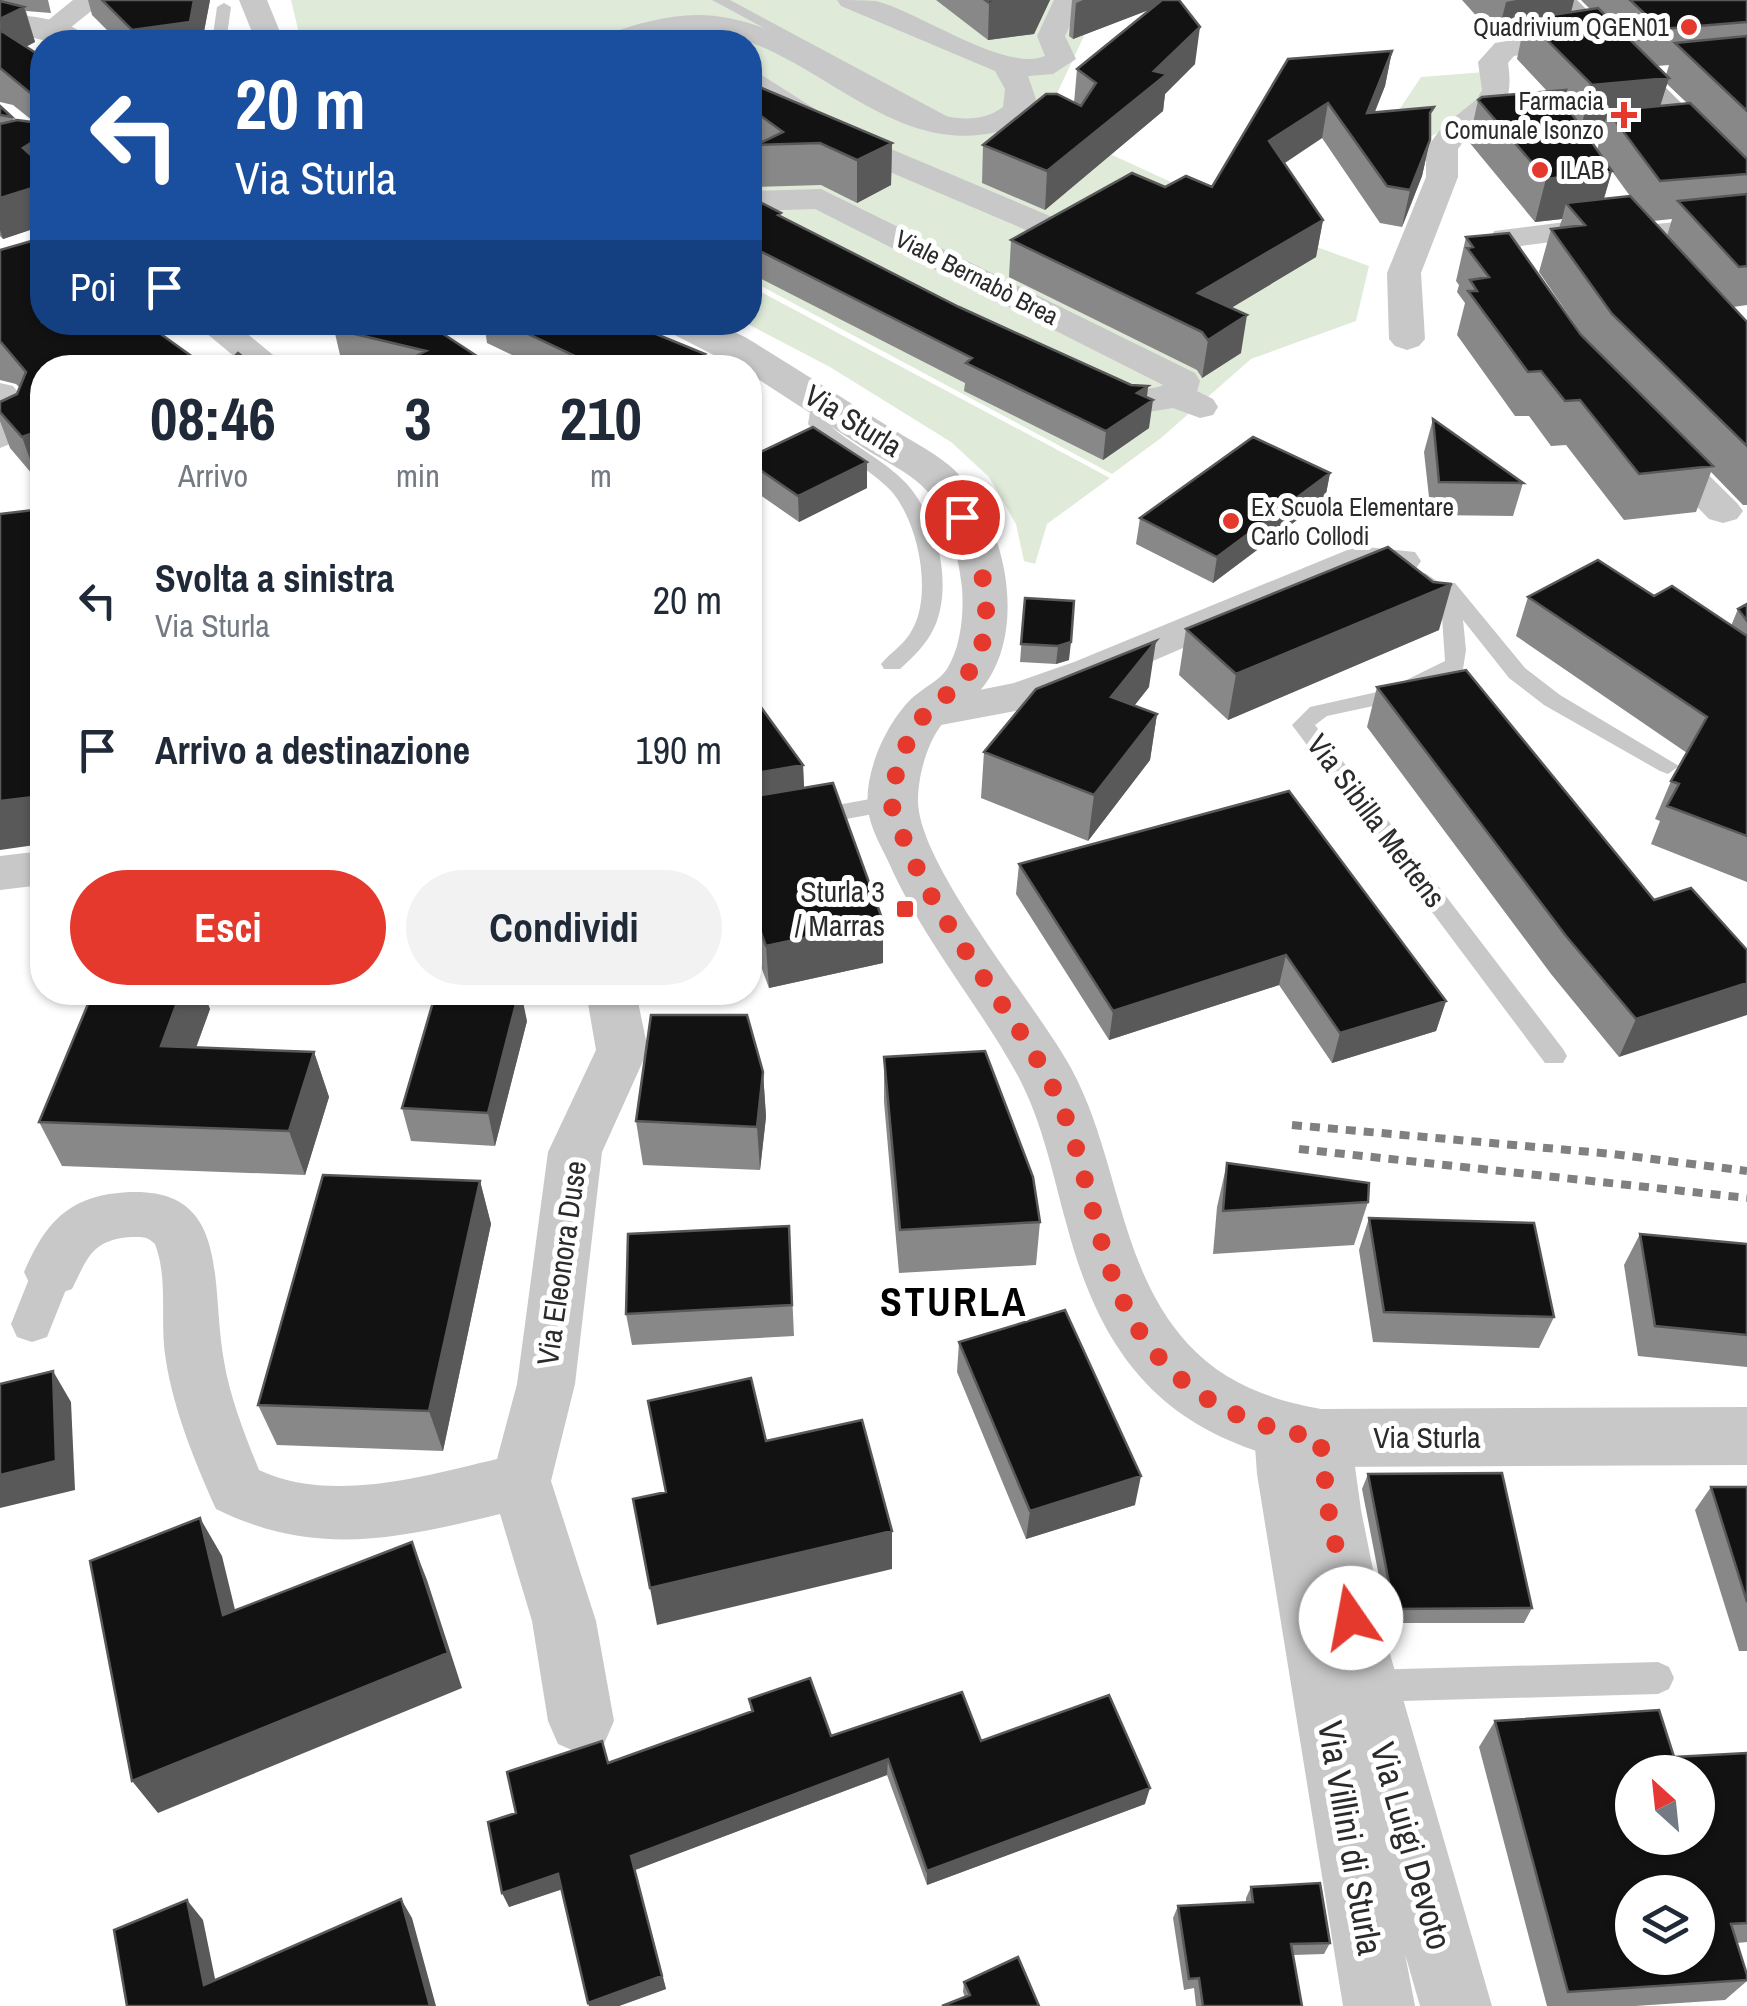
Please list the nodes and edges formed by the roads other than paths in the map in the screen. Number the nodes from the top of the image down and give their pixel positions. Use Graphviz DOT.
graph roads {
  1 [pos="91,0"];
  2 [pos="253,0"];
  3 [pos="719,0"];
  4 [pos="851,0"];
  5 [pos="1068,0"];
  6 [pos="1560,0"];
  7 [pos="224,6"];
  8 [pos="0,21"];
  9 [pos="37,30"];
  10 [pos="67,30"];
  11 [pos="221,30"];
  12 [pos="265,30"];
  13 [pos="651,30"];
  14 [pos="741,30"];
  15 [pos="1594,36"];
  16 [pos="762,38"];
  17 [pos="1005,65"];
  18 [pos="762,88"];
  19 [pos="957,126"];
  20 [pos="1688,129"];
  21 [pos="1644,133"];
  22 [pos="1744,182"];
  23 [pos="762,203"];
  24 [pos="762,211"];
  25 [pos="1624,218"];
  26 [pos="1747,222"];
  27 [pos="1045,226"];
  28 [pos="801,233"];
  29 [pos="1660,261"];
  30 [pos="1553,325"];
  31 [pos="227,335"];
  32 [pos="666,335"];
  33 [pos="679,335"];
  34 [pos="1406,339"];
  35 [pos="254,355"];
  36 [pos="690,355"];
  37 [pos="749,355"];
  38 [pos="762,363"];
  39 [pos="1057,364"];
  40 [pos="0,394"];
  41 [pos="821,400"];
  42 [pos="1639,426"];
  43 [pos="0,436"];
  44 [pos="1723,511"];
  45 [pos="1401,561"];
  46 [pos="892,664"];
  47 [pos="925,714"];
  48 [pos="1668,766"];
  49 [pos="892,803"];
  50 [pos="762,827"];
  51 [pos="30,869"];
  52 [pos="0,873"];
  53 [pos="613,1005"];
  54 [pos="1554,1056"];
  55 [pos="42,1298"];
  56 [pos="1302,1436"];
  57 [pos="1747,1436"];
  58 [pos="521,1481"];
  59 [pos="1658,1678"];
  60 [pos="1366,1686"];
  61 [pos="581,1721"];
  62 [pos="1379,2006"];
  63 [pos="1456,2006"];
  1 -- 10 [label="street"];
  2 -- 12 [label="street"];
  3 -- 19 [label="lane"];
  4 -- 17 [label="street"];
  5 -- 17 [label="street"];
  6 -- 15 [label="main road"];
  7 -- 11 [label="lane"];
  8 -- 9 [label="street"];
  13 -- 14 [label="street"];
  15 -- 20 [label="main road"];
  15 -- 34 [label="street"];
  16 -- 19 [label="street"];
  17 -- 19 [label="street"];
  18 -- 27 [label="street"];
  20 -- 21 [label="street"];
  20 -- 22 [label="main road"];
  23 -- 39 [label="street, Viale Bernabò Brea"];
  24 -- 28 [label="street, Viale Bernabò Brea"];
  25 -- 26 [label="street"];
  25 -- 29 [label="street"];
  25 -- 30 [label="street"];
  31 -- 35 [label="street"];
  32 -- 36 [label="street"];
  33 -- 37 [label="street, Via Sturla"];
  38 -- 41 [label="street, Via Sturla"];
  40 -- 43 [label="street"];
  41 -- 46 [label="lane"];
  41 -- 47 [label="street, Via Sturla"];
  42 -- 44 [label="street"];
  45 -- 47 [label="street"];
  45 -- 48 [label="lane"];
  45 -- 54 [label="lane, Via Sibilla Mertens"];
  47 -- 49 [label="street, Via Sturla"];
  49 -- 50 [label="lane"];
  49 -- 56 [label="street, Via Sturla"];
  51 -- 52 [label="street"];
  53 -- 58 [label="street, Via Eleonora Duse"];
  55 -- 58 [label="street"];
  56 -- 57 [label="street, Via Sturla"];
  56 -- 60 [label="street, Via Luigi Devoto"];
  56 -- 62 [label="street, Via Villini di Sturla"];
  58 -- 61 [label="street"];
  59 -- 60 [label="lane"];
  60 -- 63 [label="street, Via Luigi Devoto"];
}
